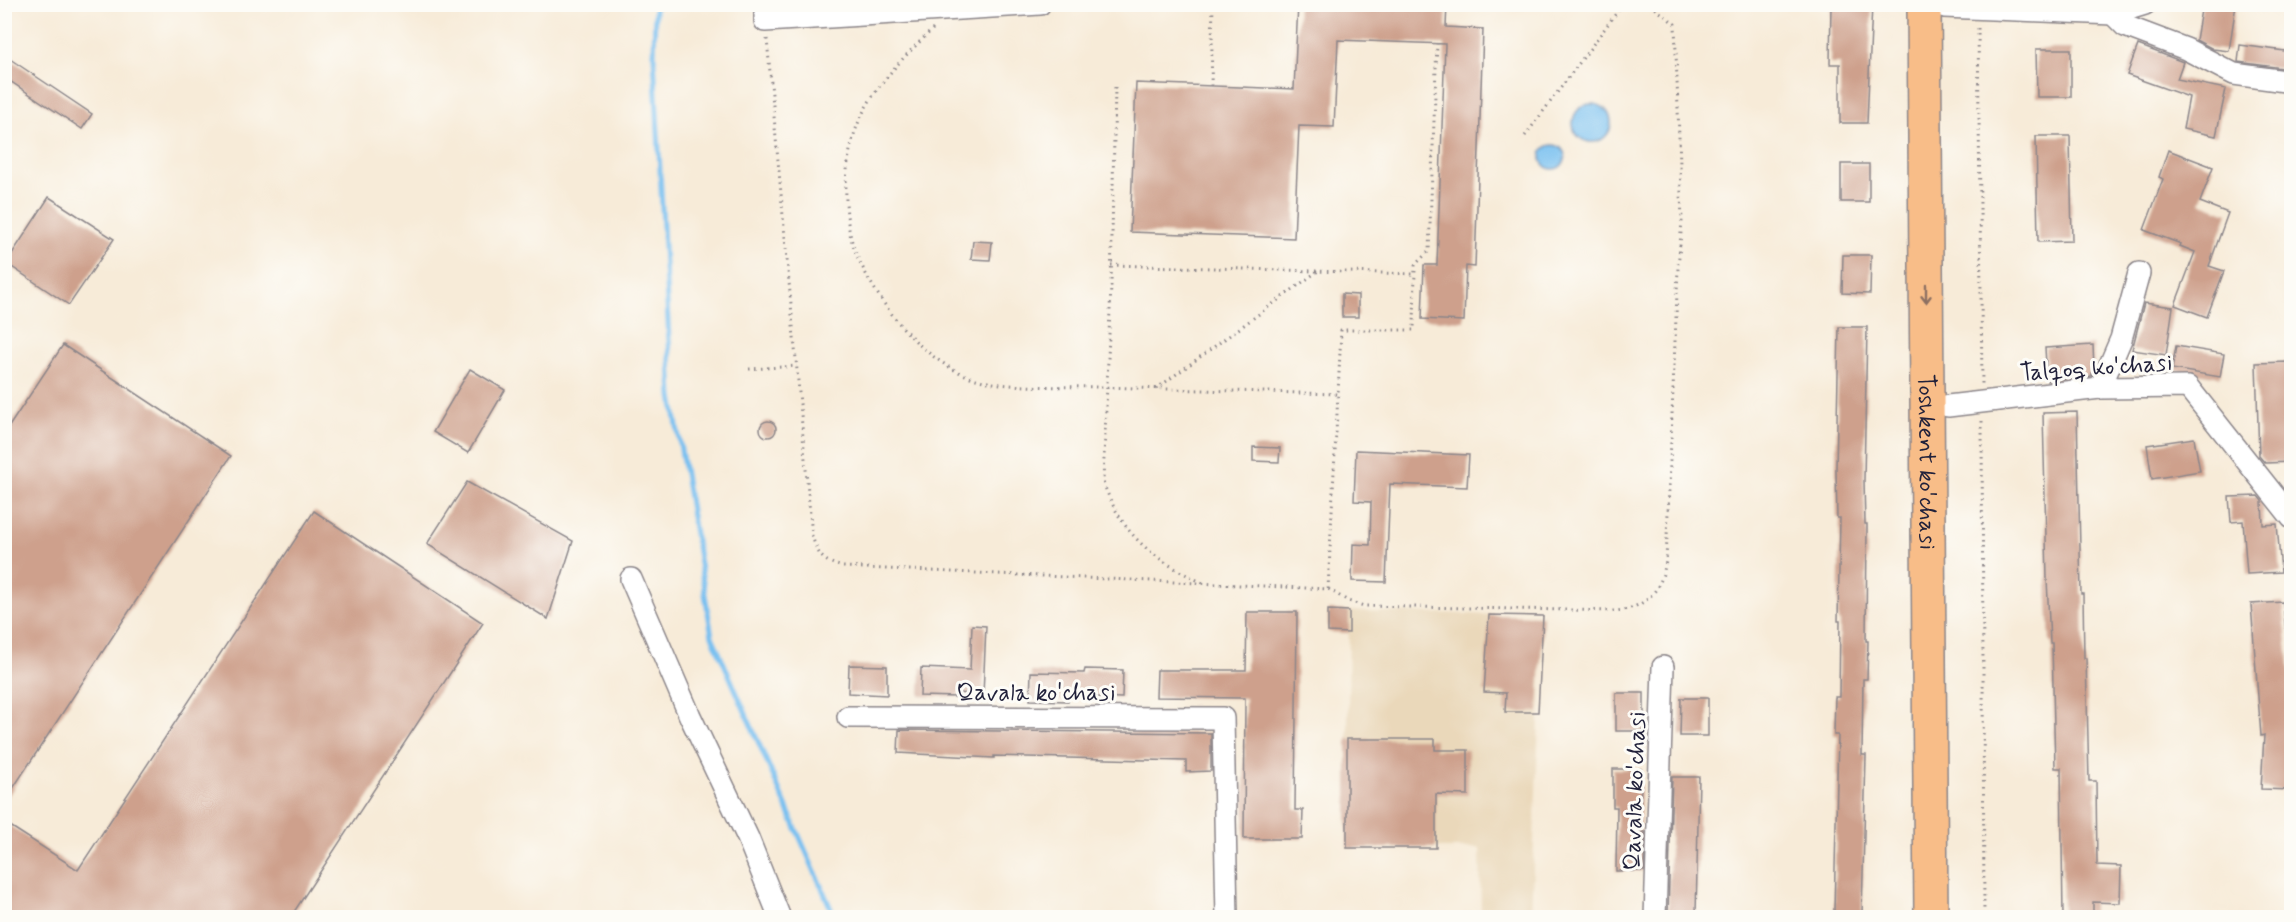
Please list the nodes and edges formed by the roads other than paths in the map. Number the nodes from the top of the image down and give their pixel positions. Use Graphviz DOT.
graph roads {
  1 [pos="1040,4"];
  2 [pos="2145,4"];
  3 [pos="1937,5"];
  4 [pos="765,13"];
  5 [pos="2114,14"];
  6 [pos="2285,81"];
  7 [pos="2139,273"];
  8 [pos="2100,388"];
  9 [pos="1948,406"];
  10 [pos="2292,518"];
  11 [pos="631,579"];
  12 [pos="1663,667"];
  13 [pos="848,717"];
  14 [pos="780,918"];
  15 [pos="1227,918"];
  16 [pos="1655,918"];
  17 [pos="1931,918"];
  18 [pos="1949,918"];
  1 -- 4 [label="street"];
  2 -- 5 [label="street"];
  3 -- 5 [label="street"];
  3 -- 9 [label="highway, Toshkent ko'chasi"];
  3 -- 17 [label="highway, Toshkent ko'chasi, one-way"];
  5 -- 6 [label="street"];
  7 -- 8 [label="street"];
  8 -- 9 [label="street, Talqoq ko'chasi"];
  8 -- 10 [label="street, Talqoq ko'chasi"];
  9 -- 18 [label="highway, Toshkent ko'chasi"];
  11 -- 14 [label="street"];
  12 -- 16 [label="street, Qavala ko'chasi"];
  13 -- 15 [label="street, Qavala ko'chasi"];
}
